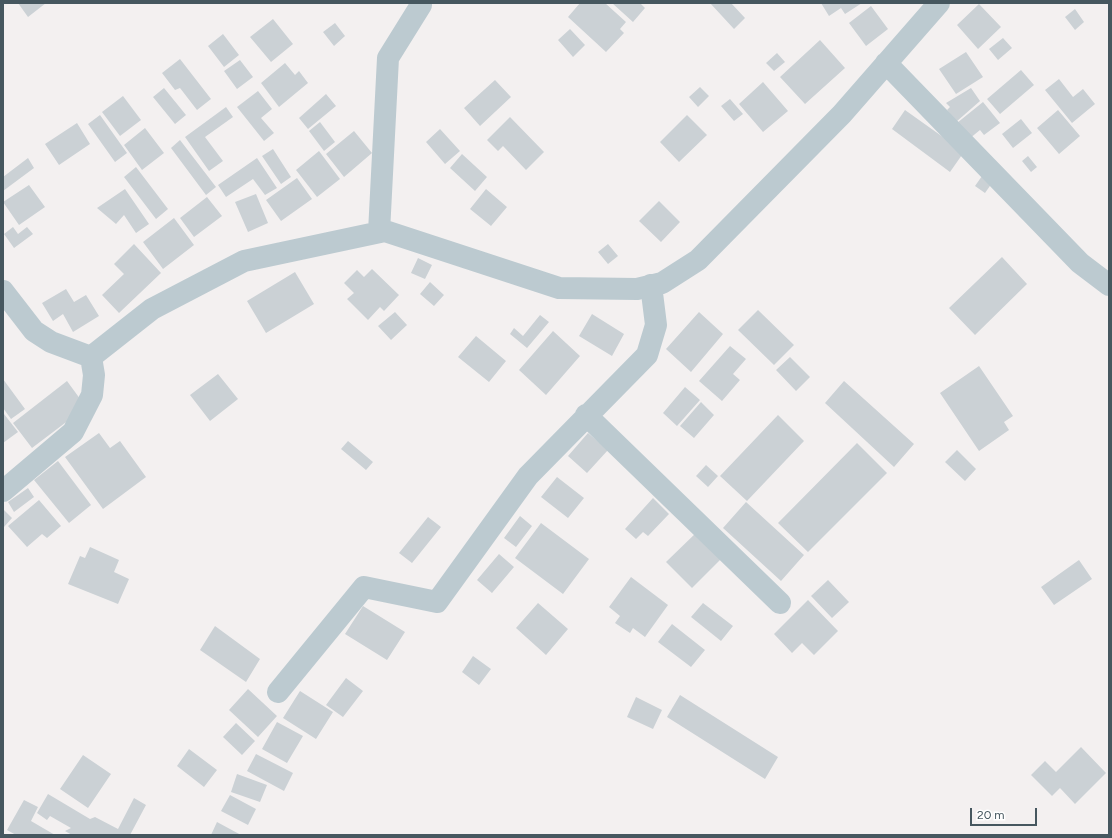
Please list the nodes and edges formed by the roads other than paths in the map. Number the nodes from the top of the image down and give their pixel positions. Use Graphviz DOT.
graph roads {
  1 [pos="939,3"];
  2 [pos="421,5"];
  3 [pos="886,64"];
  4 [pos="379,232"];
  5 [pos="651,285"];
  6 [pos="1109,285"];
  7 [pos="3,291"];
  8 [pos="91,357"];
  9 [pos="586,416"];
  10 [pos="3,491"];
  11 [pos="780,603"];
  12 [pos="278,692"];
  1 -- 3 [label="street"];
  2 -- 4 [label="street"];
  3 -- 5 [label="street"];
  3 -- 6 [label="street"];
  4 -- 5 [label="street"];
  4 -- 8 [label="street"];
  5 -- 9 [label="street"];
  7 -- 8 [label="street"];
  8 -- 10 [label="street"];
  9 -- 11 [label="street"];
  9 -- 12 [label="street"];
}
